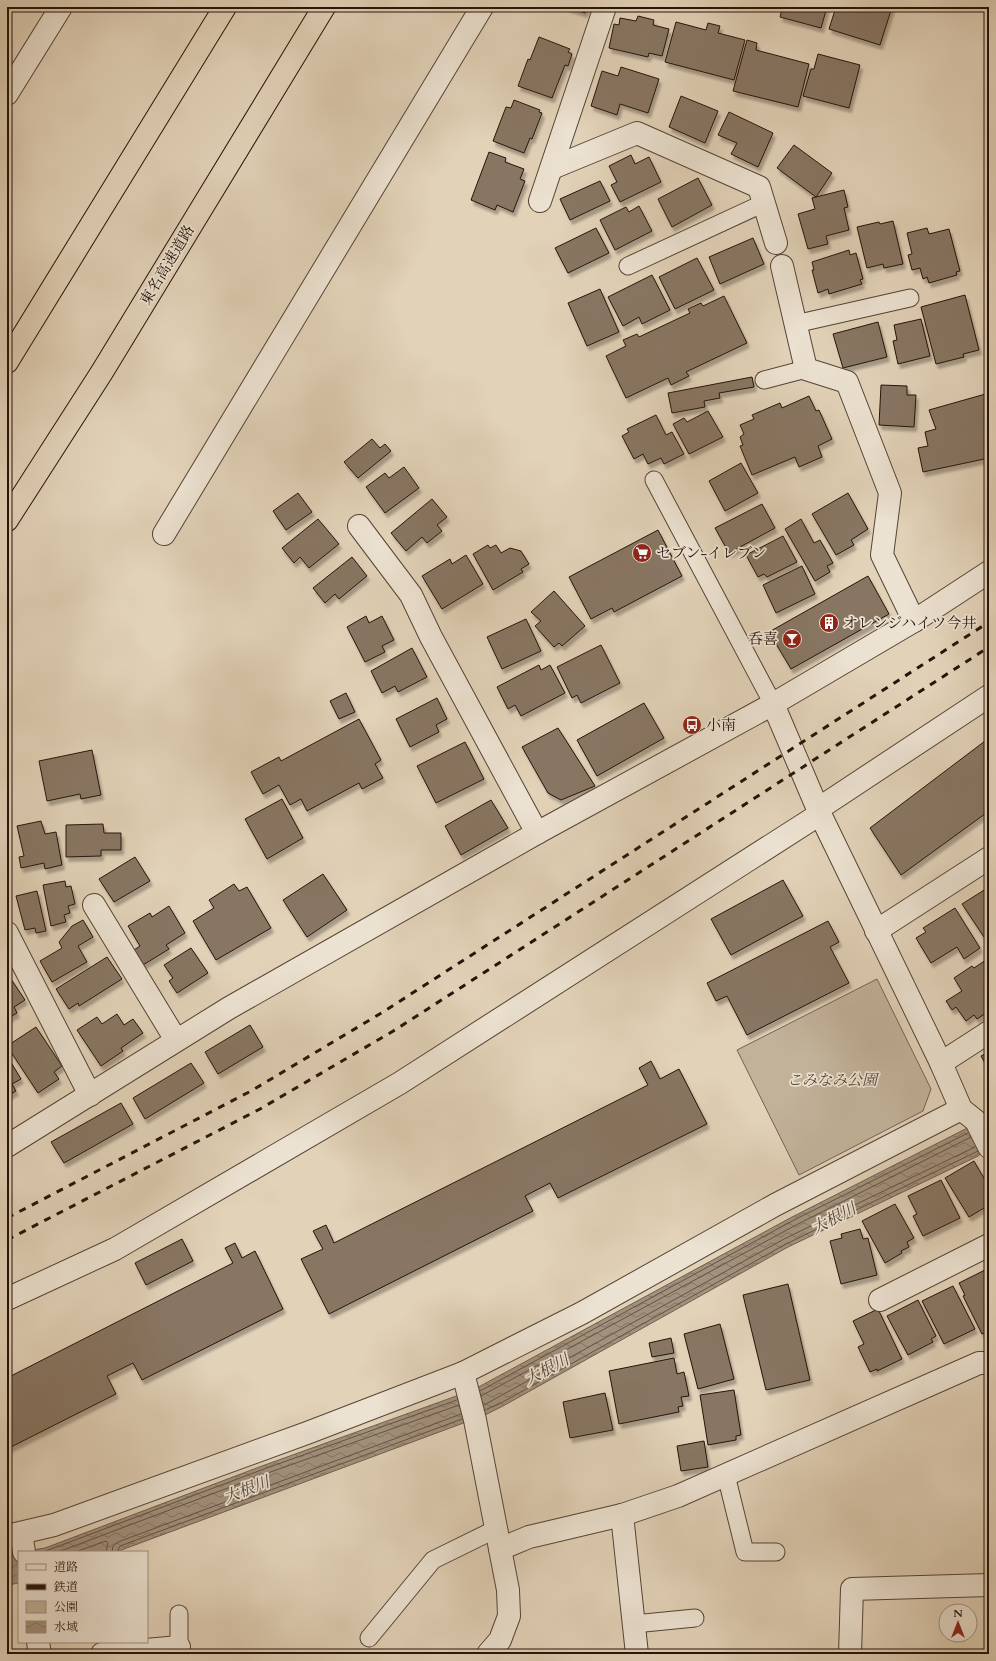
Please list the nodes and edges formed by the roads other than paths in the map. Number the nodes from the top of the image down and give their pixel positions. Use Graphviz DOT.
graph roads {
  1 [pos="61,7"];
  2 [pos="225,7"];
  3 [pos="324,7"];
  4 [pos="482,7"];
  5 [pos="605,7"];
  6 [pos="7,94"];
  7 [pos="552,168"];
  8 [pos="540,201"];
  9 [pos="764,203"];
  10 [pos="776,243"];
  11 [pos="628,266"];
  12 [pos="782,266"];
  13 [pos="910,298"];
  14 [pos="795,324"];
  15 [pos="7,362"];
  16 [pos="806,369"];
  17 [pos="764,380"];
  18 [pos="654,480"];
  19 [pos="7,520"];
  20 [pos="359,526"];
  21 [pos="164,534"];
  22 [pos="989,572"];
  23 [pos="914,621"];
  24 [pos="989,696"];
  25 [pos="774,704"];
  26 [pos="819,811"];
  27 [pos="537,832"];
  28 [pos="989,858"];
  29 [pos="94,905"];
  30 [pos="876,931"];
  31 [pos="7,933"];
  32 [pos="989,1032"];
  33 [pos="176,1040"];
  34 [pos="941,1063"];
  35 [pos="90,1095"];
  36 [pos="968,1115"];
  37 [pos="7,1146"];
  38 [pos="989,1147"];
  39 [pos="989,1245"];
  40 [pos="7,1299"];
  41 [pos="880,1300"];
  42 [pos="989,1363"];
  43 [pos="464,1381"];
  44 [pos="726,1475"];
  45 [pos="622,1515"];
  46 [pos="498,1539"];
  47 [pos="17,1540"];
  48 [pos="776,1552"];
  49 [pos="989,1585"];
  50 [pos="179,1614"];
  51 [pos="695,1618"];
  52 [pos="634,1624"];
  53 [pos="369,1638"];
  54 [pos="38,1643"];
  55 [pos="179,1650"];
  56 [pos="40,1654"];
  57 [pos="102,1654"];
  58 [pos="488,1654"];
  59 [pos="637,1654"];
  60 [pos="850,1654"];
  1 -- 6 [label="street"];
  2 -- 15 [label="highway"];
  3 -- 19 [label="highway, 東名高速道路"];
  4 -- 21 [label="street"];
  5 -- 7 [label="street"];
  7 -- 8 [label="street"];
  7 -- 9 [label="street"];
  9 -- 10 [label="street"];
  9 -- 11 [label="lane"];
  12 -- 14 [label="street"];
  13 -- 14 [label="lane"];
  14 -- 16 [label="street"];
  16 -- 17 [label="lane"];
  16 -- 23 [label="street"];
  18 -- 25 [label="lane"];
  20 -- 27 [label="street"];
  22 -- 23 [label="street"];
  23 -- 25 [label="street"];
  24 -- 26 [label="street"];
  25 -- 26 [label="street"];
  25 -- 27 [label="street"];
  26 -- 30 [label="street"];
  26 -- 40 [label="street"];
  27 -- 33 [label="street"];
  28 -- 30 [label="street"];
  29 -- 33 [label="street"];
  30 -- 34 [label="street"];
  31 -- 35 [label="street"];
  32 -- 34 [label="street"];
  33 -- 35 [label="street"];
  34 -- 36 [label="street"];
  35 -- 37 [label="street"];
  36 -- 38 [label="street"];
  36 -- 43 [label="street"];
  39 -- 41 [label="street"];
  42 -- 44 [label="street"];
  43 -- 46 [label="street"];
  43 -- 47 [label="street"];
  44 -- 45 [label="street"];
  44 -- 48 [label="lane"];
  45 -- 46 [label="street"];
  45 -- 52 [label="street"];
  46 -- 53 [label="lane"];
  46 -- 58 [label="street"];
  49 -- 60 [label="street"];
  50 -- 55 [label="lane"];
  51 -- 52 [label="lane"];
  52 -- 59 [label="street"];
  54 -- 56 [label="street"];
  55 -- 57 [label="street"];
}
